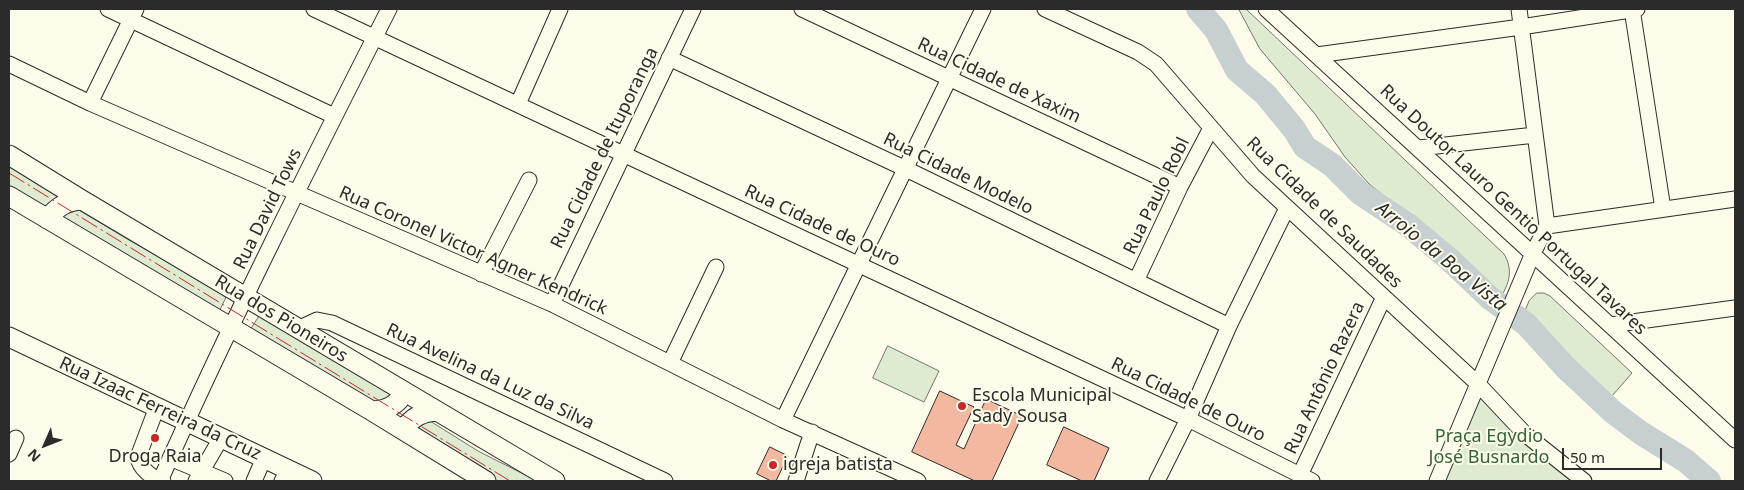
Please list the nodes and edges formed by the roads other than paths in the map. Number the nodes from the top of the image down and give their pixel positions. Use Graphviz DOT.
graph roads {
  1 [pos="108,9"];
  2 [pos="314,9"];
  3 [pos="389,9"];
  4 [pos="560,9"];
  5 [pos="693,9"];
  6 [pos="805,9"];
  7 [pos="983,9"];
  8 [pos="1045,9"];
  9 [pos="1266,9"];
  10 [pos="1519,9"];
  11 [pos="1634,9"];
  12 [pos="133,14"];
  13 [pos="1521,27"];
  14 [pos="375,37"];
  15 [pos="1317,55"];
  16 [pos="669,58"];
  17 [pos="9,64"];
  18 [pos="950,79"];
  19 [pos="90,103"];
  20 [pos="518,104"];
  21 [pos="334,116"];
  22 [pos="1211,128"];
  23 [pos="1535,134"];
  24 [pos="1419,148"];
  25 [pos="623,154"];
  26 [pos="9,155"];
  27 [pos="906,169"];
  28 [pos="529,180"];
  29 [pos="1180,187"];
  30 [pos="296,193"];
  31 [pos="9,196"];
  32 [pos="1735,199"];
  33 [pos="82,200"];
  34 [pos="1287,208"];
  35 [pos="1663,209"];
  36 [pos="47,219"];
  37 [pos="1546,226"];
  38 [pos="1533,253"];
  39 [pos="859,264"];
  40 [pos="716,267"];
  41 [pos="481,274"];
  42 [pos="1136,280"];
  43 [pos="1384,297"];
  44 [pos="246,298"];
  45 [pos="552,304"];
  46 [pos="1735,308"];
  47 [pos="1610,325"];
  48 [pos="1229,326"];
  49 [pos="231,328"];
  50 [pos="298,329"];
  51 [pos="9,337"];
  52 [pos="670,363"];
  53 [pos="1478,384"];
  54 [pos="406,392"];
  55 [pos="156,407"];
  56 [pos="372,411"];
  57 [pos="438,411"];
  58 [pos="1188,419"];
  59 [pos="783,420"];
  60 [pos="186,421"];
  61 [pos="403,430"];
  62 [pos="812,432"];
  63 [pos="16,438"];
  64 [pos="221,438"];
  65 [pos="1735,440"];
  66 [pos="9,454"];
  67 [pos="170,458"];
  68 [pos="264,458"];
  69 [pos="199,476"];
  70 [pos="286,476"];
  71 [pos="1306,478"];
  72 [pos="160,481"];
  73 [pos="164,481"];
  74 [pos="225,481"];
  75 [pos="254,481"];
  76 [pos="312,481"];
  77 [pos="486,481"];
  78 [pos="555,481"];
  79 [pos="665,481"];
  80 [pos="796,481"];
  81 [pos="918,481"];
  82 [pos="1157,481"];
  83 [pos="1437,481"];
  84 [pos="1584,481"];
  1 -- 12 [label="street"];
  2 -- 14 [label="street, Rua Cidade de Ouro"];
  3 -- 14 [label="street, Rua David Tows"];
  4 -- 20 [label="street"];
  5 -- 16 [label="street, Rua Cidade de Ituporanga"];
  6 -- 18 [label="street, Rua Cidade de Xaxim"];
  7 -- 18 [label="street"];
  8 -- 22 [label="street, Rua Cidade de Saudades"];
  9 -- 15 [label="street, Rua Doutor Lauro Gentio Portugal Tavares"];
  10 -- 13 [label="street"];
  11 -- 13 [label="street"];
  11 -- 35 [label="street"];
  12 -- 19 [label="street"];
  12 -- 21 [label="street"];
  13 -- 15 [label="street"];
  13 -- 23 [label="street"];
  14 -- 20 [label="street, Rua Cidade de Ouro"];
  14 -- 21 [label="street, Rua David Tows"];
  15 -- 24 [label="street, Rua Doutor Lauro Gentio Portugal Tavares"];
  16 -- 25 [label="street, Rua Cidade de Ituporanga"];
  16 -- 27 [label="street, Rua Cidade Modelo"];
  17 -- 19 [label="street, Rua Coronel Victor Agner Kendrick"];
  18 -- 27 [label="street"];
  18 -- 29 [label="street, Rua Cidade de Xaxim"];
  19 -- 30 [label="street, Rua Coronel Victor Agner Kendrick"];
  20 -- 25 [label="street, Rua Cidade de Ouro"];
  21 -- 30 [label="street, Rua David Tows"];
  22 -- 29 [label="street, Rua Paulo Robl"];
  22 -- 34 [label="street, Rua Cidade de Saudades"];
  23 -- 24 [label="street"];
  23 -- 37 [label="street"];
  24 -- 38 [label="street, Rua Doutor Lauro Gentio Portugal Tavares"];
  25 -- 39 [label="street, Rua Cidade de Ouro"];
  25 -- 45 [label="street, Rua Cidade de Ituporanga"];
  26 -- 33 [label="main road, Rua dos Pioneiros"];
  27 -- 39 [label="street"];
  27 -- 42 [label="street, Rua Cidade Modelo"];
  28 -- 41 [label="street"];
  29 -- 42 [label="street, Rua Paulo Robl"];
  30 -- 41 [label="street, Rua Coronel Victor Agner Kendrick"];
  30 -- 44 [label="street, Rua David Tows"];
  31 -- 36 [label="main road, Rua dos Pioneiros"];
  32 -- 35 [label="street"];
  33 -- 36 [label="main road"];
  33 -- 44 [label="main road, Rua dos Pioneiros"];
  34 -- 43 [label="street, Rua Cidade de Saudades"];
  34 -- 48 [label="street"];
  35 -- 37 [label="street"];
  36 -- 49 [label="main road, Rua dos Pioneiros"];
  37 -- 38 [label="street"];
  38 -- 47 [label="street, Rua Doutor Lauro Gentio Portugal Tavares"];
  38 -- 53 [label="street"];
  39 -- 58 [label="street, Rua Cidade de Ouro"];
  39 -- 59 [label="street"];
  40 -- 52 [label="street"];
  41 -- 45 [label="street, Rua Coronel Victor Agner Kendrick"];
  42 -- 48 [label="street, Rua Cidade Modelo"];
  43 -- 53 [label="street, Rua Cidade de Saudades"];
  43 -- 71 [label="street, Rua Antônio Razera"];
  44 -- 49 [label="street, Rua David Tows"];
  44 -- 50 [label="main road, Rua dos Pioneiros"];
  45 -- 52 [label="street, Rua Coronel Victor Agner Kendrick"];
  46 -- 47 [label="street"];
  47 -- 65 [label="street, Rua Doutor Lauro Gentio Portugal Tavares"];
  48 -- 58 [label="street"];
  49 -- 56 [label="main road, Rua dos Pioneiros"];
  49 -- 60 [label="street, Rua David Tows"];
  50 -- 54 [label="main road, Rua dos Pioneiros"];
  50 -- 79 [label="street, Rua Avelina da Luz da Silva"];
  51 -- 55 [label="main road, Rua Izaac Ferreira da Cruz"];
  52 -- 59 [label="street, Rua Coronel Victor Agner Kendrick"];
  53 -- 83 [label="street"];
  53 -- 84 [label="street, Rua Cidade de Saudades"];
  54 -- 56 [label="main road"];
  54 -- 57 [label="main road, Rua dos Pioneiros"];
  55 -- 60 [label="main road, Rua Izaac Ferreira da Cruz"];
  55 -- 72 [label="street"];
  56 -- 61 [label="main road, Rua dos Pioneiros"];
  57 -- 61 [label="main road"];
  57 -- 78 [label="main road, Rua dos Pioneiros"];
  58 -- 71 [label="street, Rua Cidade de Ouro"];
  58 -- 82 [label="street"];
  59 -- 62 [label="street, Rua Coronel Victor Agner Kendrick"];
  60 -- 64 [label="main road, Rua Izaac Ferreira da Cruz"];
  60 -- 67 [label="street, Rua David Tows"];
  61 -- 77 [label="main road, Rua dos Pioneiros"];
  62 -- 80 [label="street"];
  62 -- 81 [label="street, Rua Coronel Victor Agner Kendrick"];
  63 -- 66 [label="street"];
  64 -- 68 [label="main road, Rua Izaac Ferreira da Cruz"];
  64 -- 69 [label="street"];
  67 -- 69 [label="street"];
  67 -- 72 [label="street, Rua David Tows"];
  68 -- 70 [label="main road, Rua Izaac Ferreira da Cruz"];
  68 -- 75 [label="street"];
  69 -- 74 [label="street"];
  70 -- 76 [label="main road, Rua Izaac Ferreira da Cruz"];
  72 -- 73 [label="street"];
}
